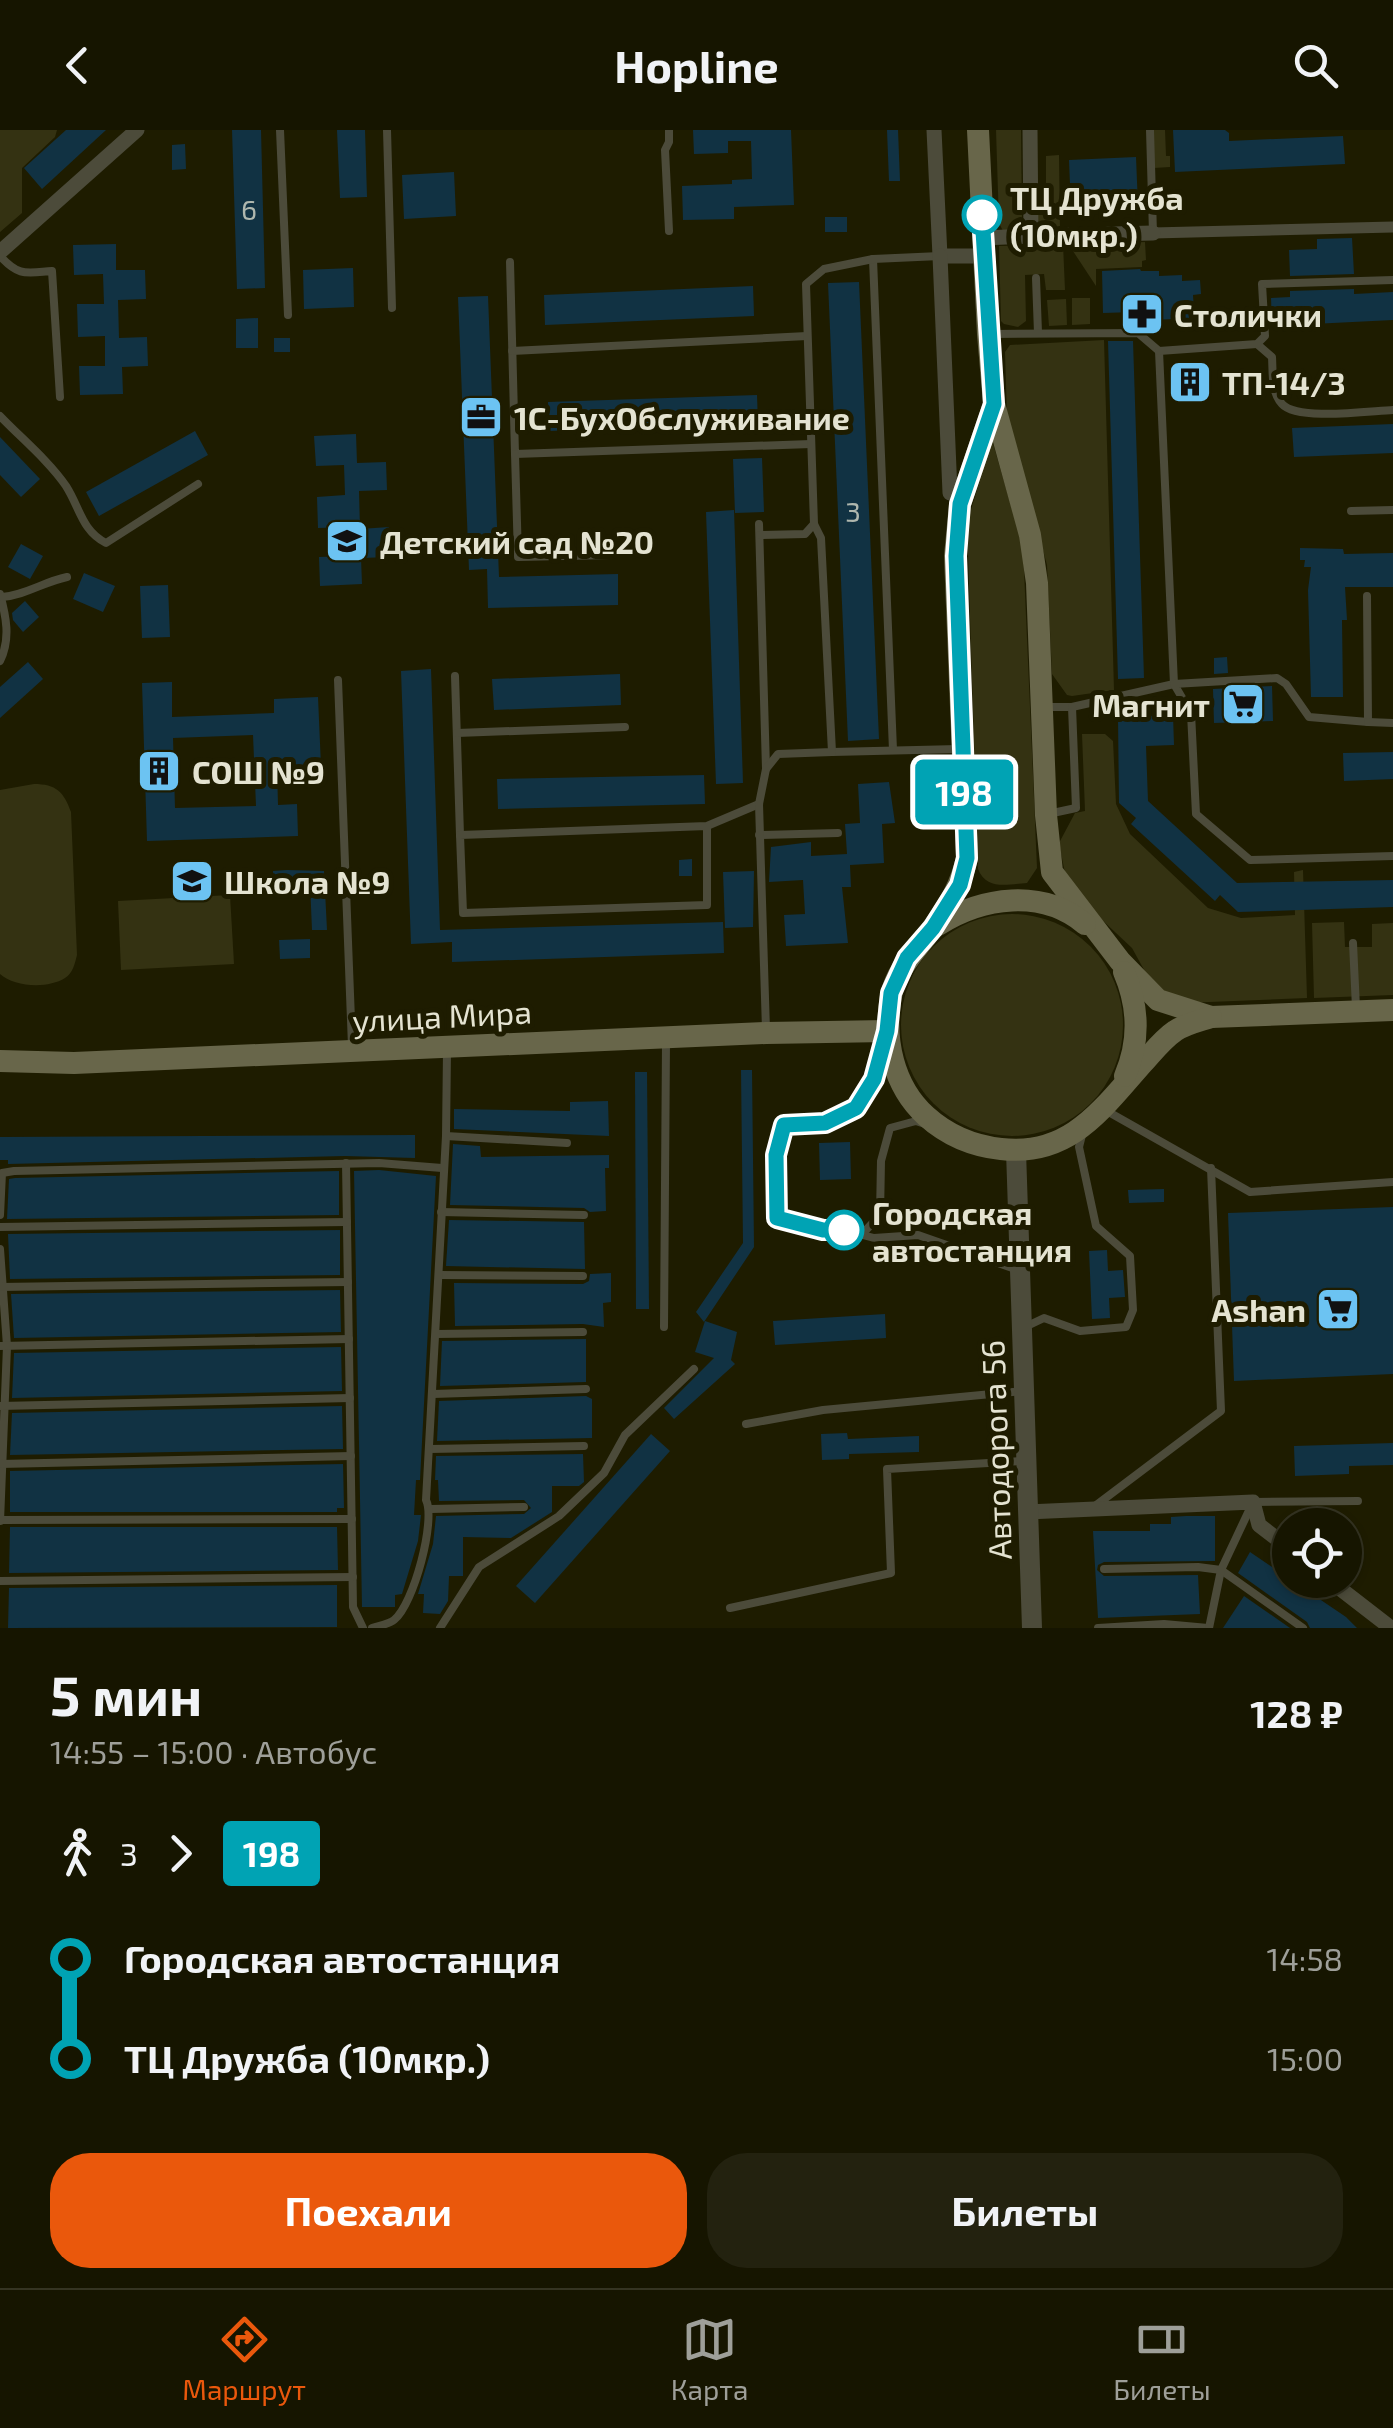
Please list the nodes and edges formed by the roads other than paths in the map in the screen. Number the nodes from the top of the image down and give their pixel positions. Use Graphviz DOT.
graph roads {
  1 [pos="137,130"];
  2 [pos="280,130"];
  3 [pos="387,130"];
  4 [pos="669,130"];
  5 [pos="934,130"];
  6 [pos="978,130"];
  7 [pos="1030,130"];
  8 [pos="1150,130"];
  9 [pos="1393,227"];
  10 [pos="668,231"];
  11 [pos="1153,233"];
  12 [pos="1031,236"];
  13 [pos="983,247"];
  14 [pos="0,254"];
  15 [pos="940,256"];
  16 [pos="874,259"];
  17 [pos="510,262"];
  18 [pos="1036,278"];
  19 [pos="1393,280"];
  20 [pos="392,308"];
  21 [pos="288,315"];
  22 [pos="1038,333"];
  23 [pos="988,334"];
  24 [pos="807,336"];
  25 [pos="1257,344"];
  26 [pos="1160,350"];
  27 [pos="512,351"];
  28 [pos="60,397"];
  29 [pos="994,404"];
  30 [pos="1393,410"];
  31 [pos="0,416"];
  32 [pos="812,444"];
  33 [pos="515,454"];
  34 [pos="198,484"];
  35 [pos="950,493"];
  36 [pos="1393,510"];
  37 [pos="1351,511"];
  38 [pos="759,524"];
  39 [pos="814,524"];
  40 [pos="760,536"];
  41 [pos="610,556"];
  42 [pos="67,577"];
  43 [pos="1,595"];
  44 [pos="1367,596"];
  45 [pos="0,660"];
  46 [pos="455,676"];
  47 [pos="338,680"];
  48 [pos="1174,684"];
  49 [pos="1042,707"];
  50 [pos="1072,707"];
  51 [pos="1368,722"];
  52 [pos="1393,723"];
  53 [pos="625,727"];
  54 [pos="457,732"];
  55 [pos="962,748"];
  56 [pos="894,750"];
  57 [pos="832,752"];
  58 [pos="766,770"];
  59 [pos="759,804"];
  60 [pos="1046,814"];
  61 [pos="708,826"];
  62 [pos="838,833"];
  63 [pos="759,835"];
  64 [pos="460,836"];
  65 [pos="1393,856"];
  66 [pos="933,928"];
  67 [pos="1104,939"];
  68 [pos="1354,943"];
  69 [pos="1120,961"];
  70 [pos="1393,1010"];
  71 [pos="1356,1011"];
  72 [pos="1210,1016"];
  73 [pos="887,1031"];
  74 [pos="766,1033"];
  75 [pos="666,1037"];
  76 [pos="447,1047"];
  77 [pos="352,1051"];
  78 [pos="0,1061"];
  79 [pos="1120,1088"];
  80 [pos="1104,1110"];
  81 [pos="1084,1128"];
  82 [pos="948,1132"];
  83 [pos="446,1136"];
  84 [pos="567,1143"];
  85 [pos="1016,1150"];
  86 [pos="346,1164"];
  87 [pos="442,1168"];
  88 [pos="1211,1168"];
  89 [pos="1393,1182"];
  90 [pos="441,1212"];
  91 [pos="584,1214"];
  92 [pos="0,1215"];
  93 [pos="347,1222"];
  94 [pos="0,1228"];
  95 [pos="846,1230"];
  96 [pos="0,1249"];
  97 [pos="1018,1270"];
  98 [pos="438,1275"];
  99 [pos="583,1276"];
  100 [pos="348,1282"];
  101 [pos="1,1287"];
  102 [pos="664,1327"];
  103 [pos="1020,1329"];
  104 [pos="584,1332"];
  105 [pos="436,1334"];
  106 [pos="349,1339"];
  107 [pos="3,1346"];
  108 [pos="694,1369"];
  109 [pos="586,1389"];
  110 [pos="1023,1391"];
  111 [pos="433,1394"];
  112 [pos="350,1398"];
  113 [pos="2,1406"];
  114 [pos="746,1424"];
  115 [pos="584,1446"];
  116 [pos="430,1448"];
  117 [pos="351,1456"];
  118 [pos="1026,1461"];
  119 [pos="2,1464"];
  120 [pos="1358,1500"];
  121 [pos="1253,1502"];
  122 [pos="524,1506"];
  123 [pos="430,1509"];
  124 [pos="1090,1509"];
  125 [pos="1028,1512"];
  126 [pos="352,1519"];
  127 [pos="0,1521"];
  128 [pos="1272,1535"];
  129 [pos="1104,1569"];
  130 [pos="1221,1570"];
  131 [pos="353,1577"];
  132 [pos="0,1581"];
  133 [pos="1352,1598"];
  134 [pos="730,1608"];
  135 [pos="393,1624"];
  136 [pos="362,1628"];
  137 [pos="372,1628"];
  138 [pos="440,1628"];
  139 [pos="1032,1628"];
  140 [pos="1098,1628"];
  141 [pos="1208,1628"];
  142 [pos="1302,1628"];
  143 [pos="1390,1628"];
  1 -- 14 [label="street"];
  2 -- 21 [label="lane"];
  3 -- 20 [label="lane"];
  4 -- 10 [label="lane"];
  5 -- 15 [label="street"];
  6 -- 13 [label="main road"];
  7 -- 12 [label="street"];
  8 -- 11 [label="lane"];
  9 -- 11 [label="street"];
  11 -- 12 [label="street"];
  12 -- 13 [label="street"];
  13 -- 15 [label="street"];
  13 -- 23 [label="main road"];
  14 -- 28 [label="lane"];
  15 -- 16 [label="lane"];
  15 -- 35 [label="street"];
  16 -- 24 [label="lane"];
  16 -- 56 [label="lane"];
  17 -- 27 [label="lane"];
  18 -- 22 [label="lane"];
  19 -- 25 [label="lane"];
  22 -- 23 [label="lane"];
  22 -- 26 [label="lane"];
  23 -- 29 [label="main road"];
  24 -- 27 [label="lane"];
  24 -- 32 [label="lane"];
  25 -- 26 [label="lane"];
  25 -- 30 [label="lane"];
  26 -- 48 [label="lane"];
  27 -- 33 [label="lane"];
  29 -- 49 [label="main road"];
  29 -- 55 [label="main road"];
  31 -- 34 [label="lane"];
  32 -- 33 [label="lane"];
  32 -- 39 [label="lane"];
  33 -- 41 [label="lane"];
  36 -- 37 [label="lane"];
  38 -- 40 [label="lane"];
  39 -- 40 [label="lane"];
  39 -- 57 [label="lane"];
  40 -- 58 [label="lane"];
  42 -- 43 [label="lane"];
  43 -- 45 [label="lane"];
  44 -- 51 [label="lane"];
  46 -- 54 [label="lane"];
  47 -- 77 [label="lane"];
  48 -- 50 [label="lane"];
  48 -- 51 [label="lane"];
  48 -- 65 [label="lane"];
  49 -- 50 [label="lane"];
  49 -- 60 [label="main road"];
  50 -- 60 [label="lane"];
  51 -- 52 [label="lane"];
  53 -- 54 [label="lane"];
  54 -- 64 [label="lane"];
  55 -- 56 [label="lane"];
  55 -- 66 [label="main road"];
  56 -- 57 [label="lane"];
  57 -- 58 [label="lane"];
  58 -- 59 [label="lane"];
  59 -- 61 [label="lane"];
  59 -- 63 [label="lane"];
  60 -- 67 [label="main road"];
  61 -- 64 [label="lane"];
  61 -- 64 [label="lane"];
  62 -- 63 [label="lane"];
  63 -- 74 [label="lane"];
  66 -- 67 [label="main road"];
  66 -- 73 [label="main road"];
  67 -- 69 [label="main road"];
  68 -- 71 [label="lane"];
  69 -- 72 [label="main road"];
  69 -- 79 [label="main road"];
  70 -- 71 [label="main road"];
  71 -- 72 [label="main road"];
  72 -- 79 [label="main road"];
  73 -- 74 [label="main road, улица Мира"];
  73 -- 82 [label="main road"];
  73 -- 95 [label="lane"];
  74 -- 75 [label="main road, улица Мира"];
  75 -- 76 [label="main road, улица Мира"];
  75 -- 102 [label="lane"];
  76 -- 77 [label="main road, улица Мира"];
  76 -- 83 [label="lane"];
  77 -- 78 [label="main road, улица Мира"];
  79 -- 80 [label="main road"];
  80 -- 81 [label="main road"];
  80 -- 88 [label="lane"];
  81 -- 85 [label="main road"];
  81 -- 103 [label="lane"];
  82 -- 85 [label="main road"];
  82 -- 95 [label="lane"];
  83 -- 84 [label="lane"];
  83 -- 87 [label="lane"];
  85 -- 97 [label="street"];
  86 -- 87 [label="lane"];
  86 -- 92 [label="lane"];
  86 -- 93 [label="lane"];
  87 -- 90 [label="lane"];
  88 -- 89 [label="lane"];
  88 -- 124 [label="lane"];
  90 -- 91 [label="lane"];
  90 -- 98 [label="lane"];
  93 -- 94 [label="lane"];
  93 -- 100 [label="lane"];
  95 -- 97 [label="lane"];
  96 -- 101 [label="lane"];
  97 -- 103 [label="street, Автодорога 56"];
  98 -- 99 [label="lane"];
  98 -- 105 [label="lane"];
  100 -- 101 [label="lane"];
  100 -- 106 [label="lane"];
  101 -- 107 [label="lane"];
  103 -- 110 [label="street, Автодорога 56"];
  104 -- 105 [label="lane"];
  105 -- 111 [label="lane"];
  106 -- 107 [label="lane"];
  106 -- 112 [label="lane"];
  107 -- 113 [label="lane"];
  108 -- 138 [label="lane"];
  109 -- 111 [label="lane"];
  110 -- 114 [label="lane"];
  110 -- 118 [label="street, Автодорога 56"];
  111 -- 116 [label="lane"];
  112 -- 113 [label="lane"];
  112 -- 117 [label="lane"];
  113 -- 119 [label="lane"];
  115 -- 116 [label="lane"];
  116 -- 123 [label="lane"];
  117 -- 119 [label="lane"];
  117 -- 126 [label="lane"];
  118 -- 125 [label="street, Автодорога 56"];
  118 -- 134 [label="lane"];
  119 -- 127 [label="lane"];
  120 -- 121 [label="lane"];
  121 -- 124 [label="street"];
  121 -- 128 [label="street"];
  121 -- 130 [label="lane"];
  122 -- 123 [label="lane"];
  123 -- 135 [label="lane"];
  124 -- 125 [label="street"];
  125 -- 139 [label="street, Автодорога 56"];
  126 -- 127 [label="lane"];
  126 -- 131 [label="lane"];
  129 -- 130 [label="lane"];
  130 -- 141 [label="lane"];
  130 -- 142 [label="lane"];
  131 -- 132 [label="lane"];
  131 -- 136 [label="lane"];
  133 -- 143 [label="street"];
  135 -- 137 [label="lane"];
  140 -- 141 [label="lane"];
}
